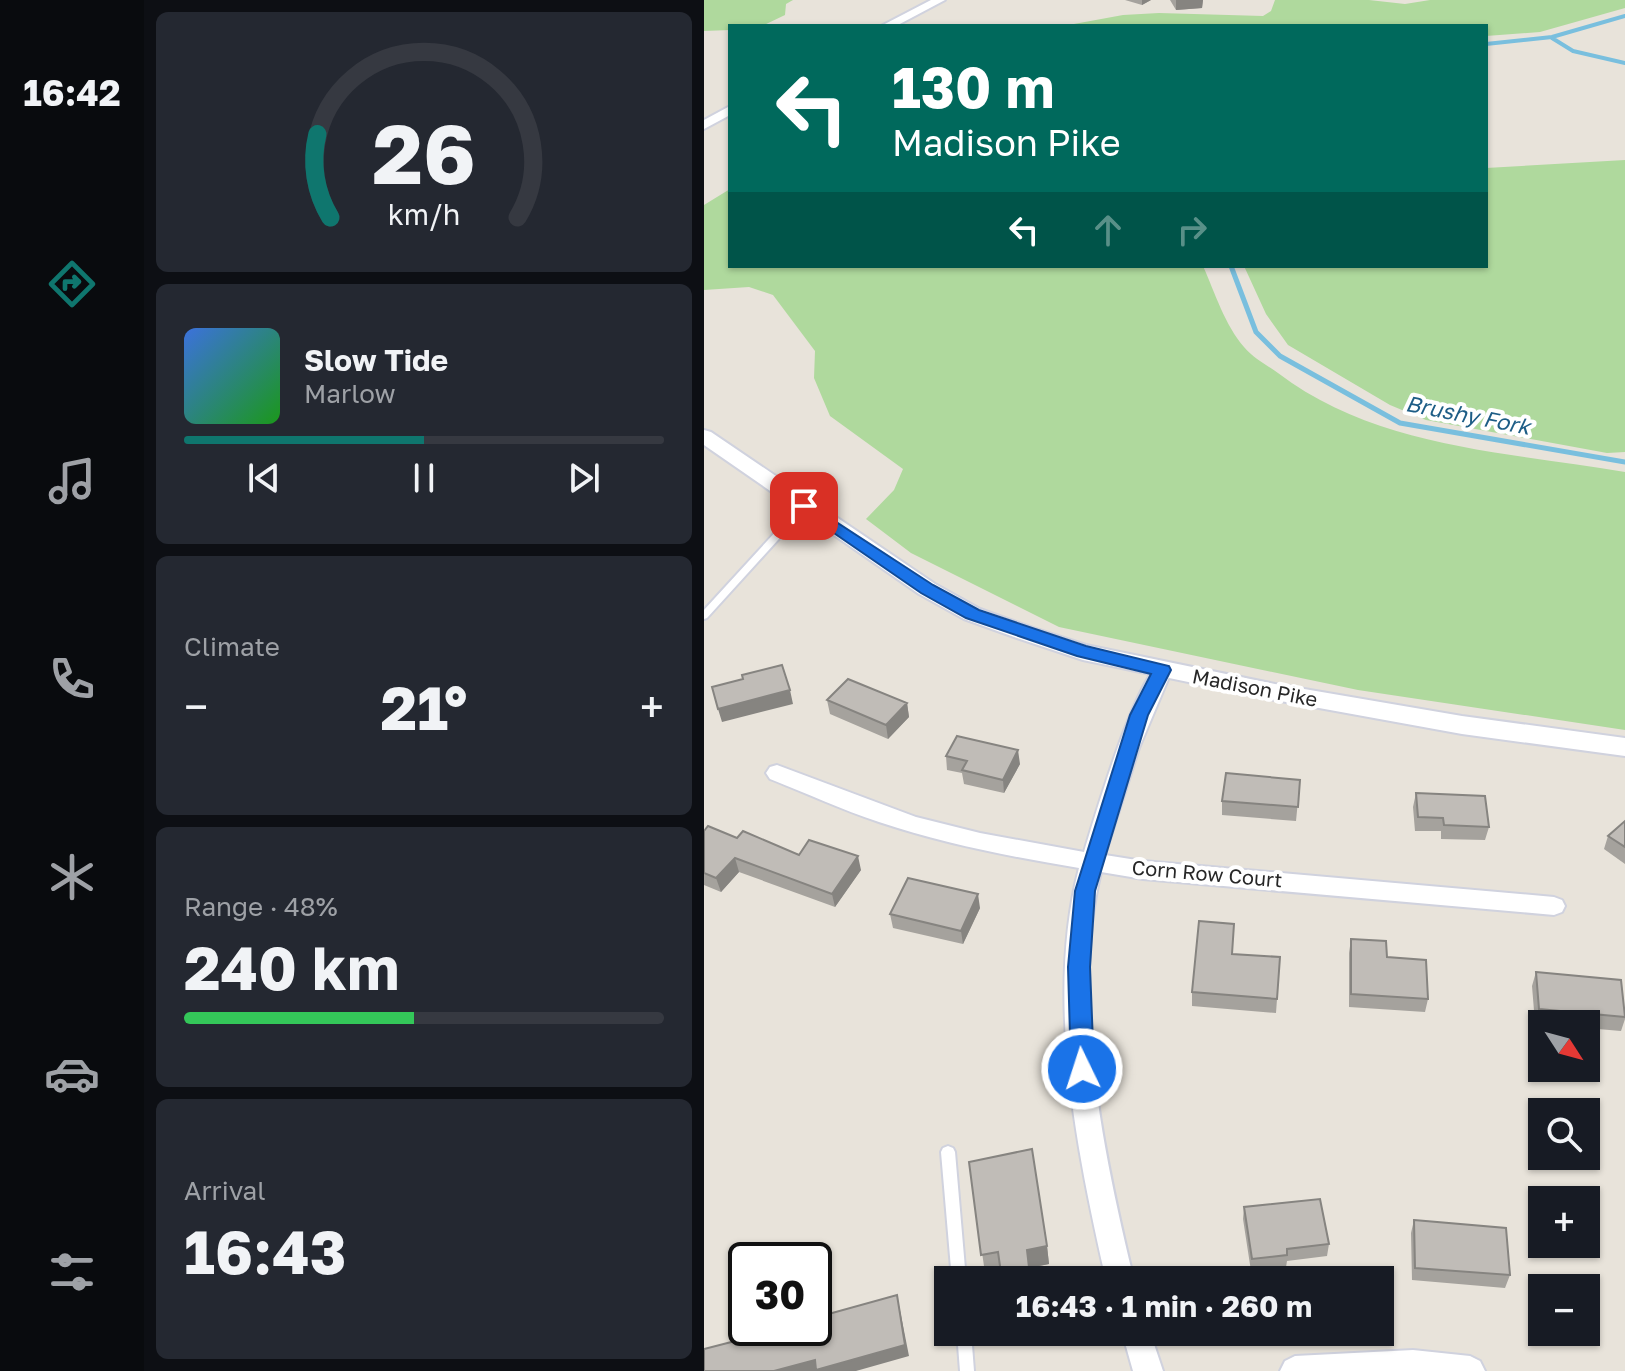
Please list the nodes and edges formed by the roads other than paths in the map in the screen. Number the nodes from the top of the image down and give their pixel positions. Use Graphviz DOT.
graph roads {
  1 [pos="940,0"];
  2 [pos="891,24"];
  3 [pos="728,111"];
  4 [pos="704,125"];
  5 [pos="704,436"];
  6 [pos="804,506"];
  7 [pos="704,616"];
  8 [pos="1162,670"];
  9 [pos="1625,747"];
  10 [pos="777,773"];
  11 [pos="1093,862"];
  12 [pos="1554,906"];
  13 [pos="948,1152"];
  14 [pos="958,1266"];
  15 [pos="1117,1266"];
  16 [pos="965,1346"];
  17 [pos="1140,1346"];
  18 [pos="967,1371"];
  19 [pos="1148,1371"];
  20 [pos="1295,1371"];
  21 [pos="1470,1371"];
  1 -- 2 [label="street"];
  3 -- 4 [label="street"];
  5 -- 6 [label="street, Madison Pike"];
  6 -- 7 [label="lane"];
  6 -- 8 [label="street, Madison Pike"];
  8 -- 9 [label="street, Madison Pike"];
  8 -- 11 [label="street"];
  10 -- 11 [label="street, Corn Row Court"];
  11 -- 12 [label="street, Corn Row Court"];
  11 -- 15 [label="street"];
  13 -- 14 [label="lane"];
  16 -- 18 [label="lane"];
  17 -- 19 [label="street"];
  20 -- 21 [label="street"];
}
